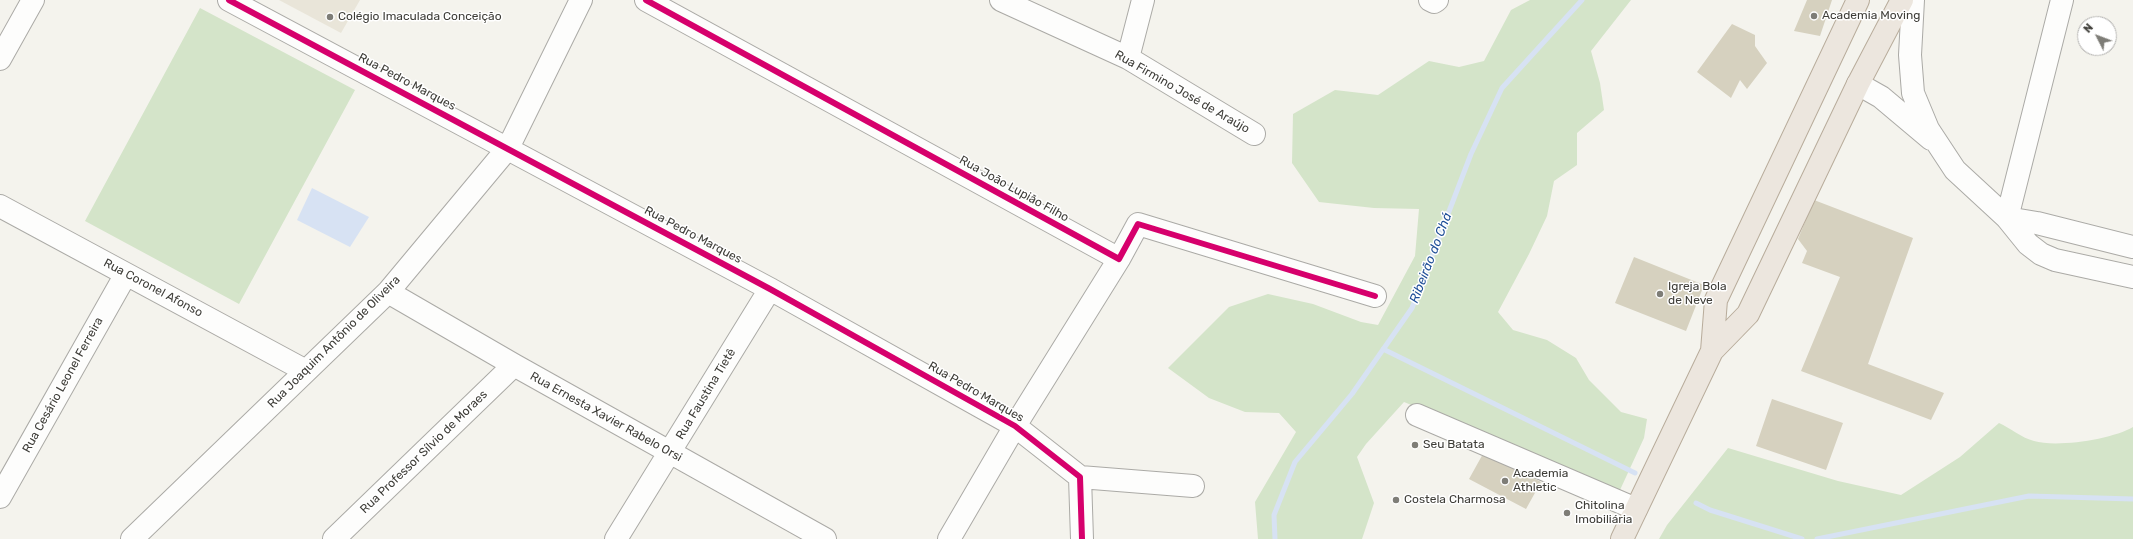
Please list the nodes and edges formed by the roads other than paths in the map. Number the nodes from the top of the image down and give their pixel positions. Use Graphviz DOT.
graph roads {
  1 [pos="33,0"];
  2 [pos="229,0"];
  3 [pos="581,0"];
  4 [pos="646,0"];
  5 [pos="1001,0"];
  6 [pos="1143,0"];
  7 [pos="1430,0"];
  8 [pos="1437,0"];
  9 [pos="1858,0"];
  10 [pos="1902,0"];
  11 [pos="1913,0"];
  12 [pos="2062,0"];
  13 [pos="1128,58"];
  14 [pos="0,59"];
  15 [pos="1858,84"];
  16 [pos="1254,134"];
  17 [pos="1940,146"];
  18 [pos="508,148"];
  19 [pos="0,206"];
  20 [pos="2007,218"];
  21 [pos="2133,247"];
  22 [pos="1119,259"];
  23 [pos="126,274"];
  24 [pos="2133,277"];
  25 [pos="770,289"];
  26 [pos="388,292"];
  27 [pos="1375,296"];
  28 [pos="1712,351"];
  29 [pos="514,365"];
  30 [pos="306,371"];
  31 [pos="1417,415"];
  32 [pos="1015,426"];
  33 [pos="671,453"];
  34 [pos="1080,477"];
  35 [pos="1193,486"];
  36 [pos="0,497"];
  37 [pos="1636,509"];
  38 [pos="132,539"];
  39 [pos="334,539"];
  40 [pos="616,539"];
  41 [pos="825,539"];
  42 [pos="949,539"];
  43 [pos="1082,539"];
  44 [pos="1622,539"];
  1 -- 14 [label="street"];
  2 -- 18 [label="street, Rua Pedro Marques"];
  3 -- 18 [label="street, Rua Joaquim Antônio de Oliveira"];
  4 -- 22 [label="street, Rua João Lupião Filho"];
  5 -- 13 [label="street, Rua Firmino José de Araújo"];
  6 -- 13 [label="street"];
  7 -- 8 [label="street"];
  9 -- 28 [label="main road"];
  10 -- 15 [label="main road"];
  11 -- 17 [label="street"];
  12 -- 20 [label="street"];
  13 -- 16 [label="street, Rua Firmino José de Araújo"];
  15 -- 17 [label="street"];
  15 -- 28 [label="main road"];
  17 -- 20 [label="street"];
  18 -- 25 [label="street, Rua Pedro Marques"];
  18 -- 26 [label="street, Rua Joaquim Antônio de Oliveira"];
  19 -- 23 [label="street, Rua Coronel Afonso"];
  20 -- 21 [label="street"];
  20 -- 24 [label="street"];
  22 -- 27 [label="street"];
  22 -- 32 [label="street"];
  23 -- 30 [label="street, Rua Coronel Afonso"];
  23 -- 36 [label="street, Rua Cesário Leonel Ferreira"];
  25 -- 32 [label="street, Rua Pedro Marques"];
  25 -- 33 [label="street, Rua Faustina Tietê"];
  26 -- 29 [label="street, Rua Ernesta Xavier Rabelo Orsi"];
  26 -- 30 [label="street, Rua Joaquim Antônio de Oliveira"];
  28 -- 37 [label="main road"];
  29 -- 33 [label="street, Rua Ernesta Xavier Rabelo Orsi"];
  29 -- 39 [label="street, Rua Professor Sílvio de Moraes"];
  30 -- 38 [label="street, Rua Joaquim Antônio de Oliveira"];
  31 -- 37 [label="street"];
  32 -- 34 [label="street, Rua Pedro Marques"];
  32 -- 42 [label="street"];
  33 -- 40 [label="street, Rua Faustina Tietê"];
  33 -- 41 [label="street, Rua Ernesta Xavier Rabelo Orsi"];
  34 -- 35 [label="street"];
  34 -- 43 [label="street"];
  37 -- 44 [label="main road"];
}
